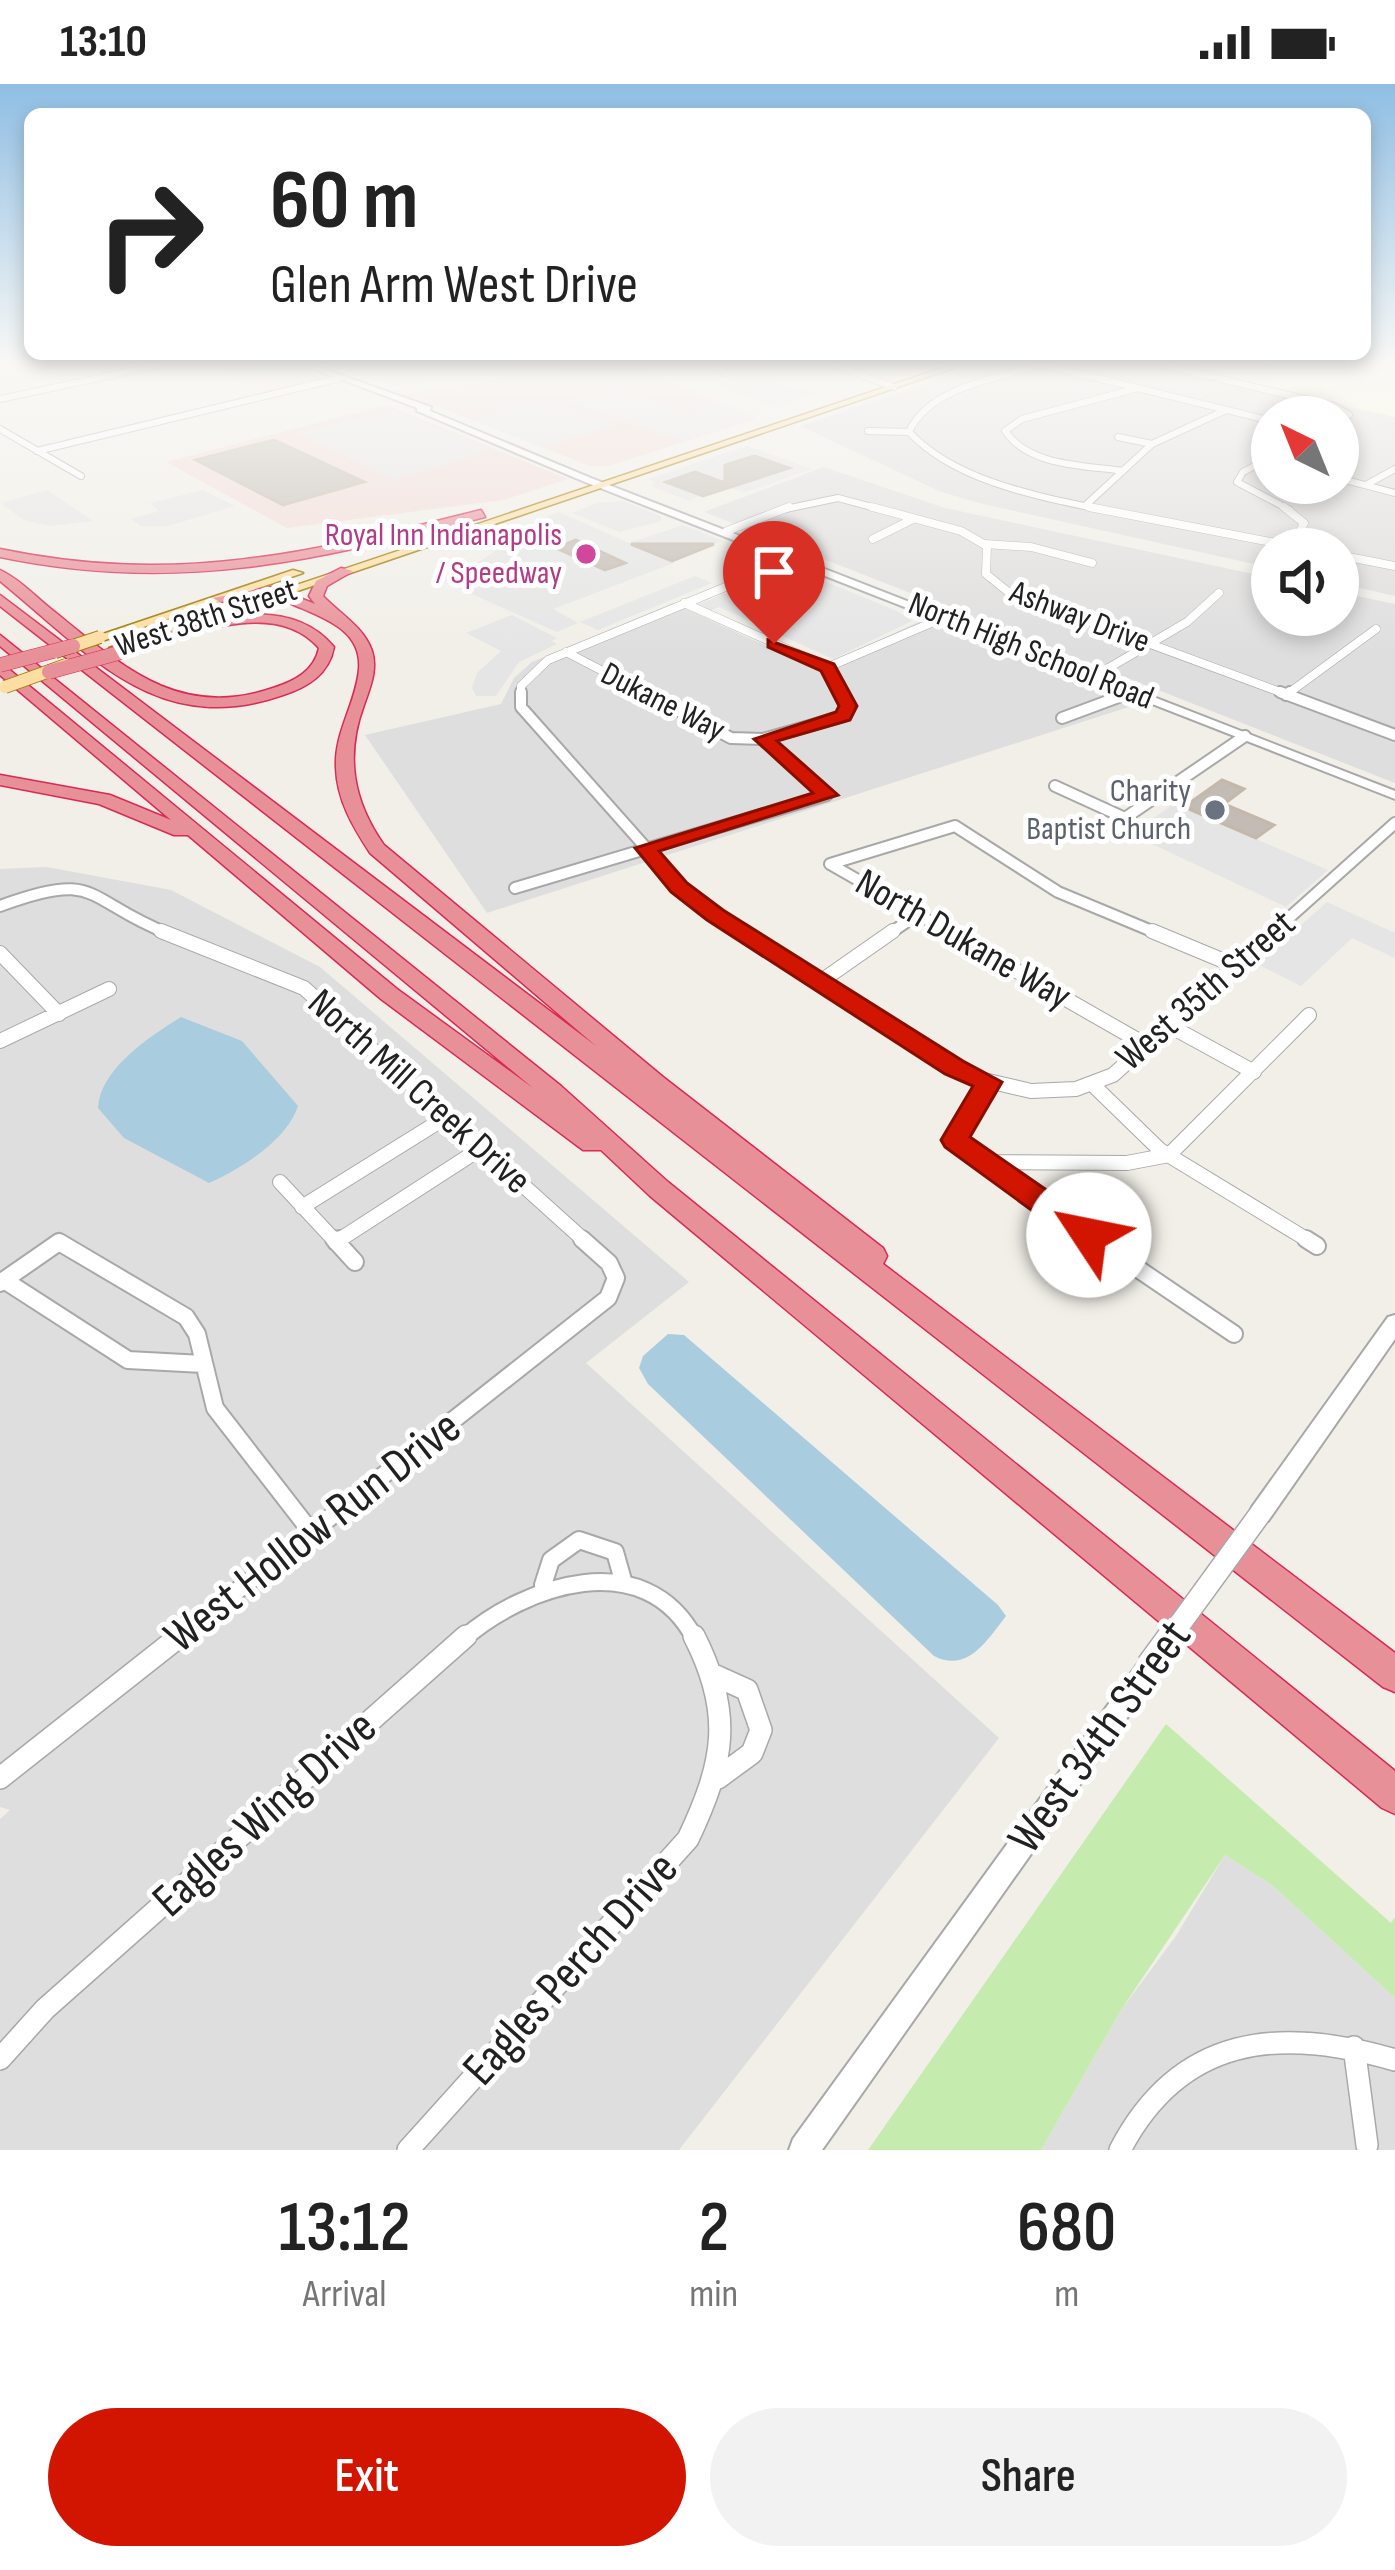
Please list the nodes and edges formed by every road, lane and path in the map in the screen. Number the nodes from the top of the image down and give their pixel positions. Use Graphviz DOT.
graph roads {
  1 [pos="56,461"];
  2 [pos="552,461"];
  3 [pos="661,461"];
  4 [pos="938,461"];
  5 [pos="1078,461"];
  6 [pos="1133,461"];
  7 [pos="1251,468"];
  8 [pos="1395,469"];
  9 [pos="1123,471"];
  10 [pos="81,476"];
  11 [pos="601,481"];
  12 [pos="1359,483"];
  13 [pos="1366,485"];
  14 [pos="1251,489"];
  15 [pos="1395,493"];
  16 [pos="1087,504"];
  17 [pos="1278,504"];
  18 [pos="481,514"];
  19 [pos="913,519"];
  20 [pos="1302,528"];
  21 [pos="727,531"];
  22 [pos="1251,537"];
  23 [pos="873,538"];
  24 [pos="986,544"];
  25 [pos="0,553"];
  26 [pos="796,558"];
  27 [pos="1359,559"];
  28 [pos="1092,563"];
  29 [pos="1395,566"];
  30 [pos="346,572"];
  31 [pos="0,574"];
  32 [pos="1219,592"];
  33 [pos="282,593"];
  34 [pos="220,598"];
  35 [pos="0,599"];
  36 [pos="684,603"];
  37 [pos="945,617"];
  38 [pos="338,619"];
  39 [pos="1376,628"];
  40 [pos="0,639"];
  41 [pos="1149,644"];
  42 [pos="73,646"];
  43 [pos="119,650"];
  44 [pos="566,652"];
  45 [pos="828,668"];
  46 [pos="49,672"];
  47 [pos="1,676"];
  48 [pos="1095,676"];
  49 [pos="1133,692"];
  50 [pos="1286,694"];
  51 [pos="1062,718"];
  52 [pos="1395,735"];
  53 [pos="1245,736"];
  54 [pos="764,739"];
  55 [pos="0,780"];
  56 [pos="1055,786"];
  57 [pos="1395,795"];
  58 [pos="1395,823"];
  59 [pos="645,848"];
  60 [pos="236,866"];
  61 [pos="514,887"];
  62 [pos="0,906"];
  63 [pos="918,914"];
  64 [pos="0,953"];
  65 [pos="1236,966"];
  66 [pos="820,982"];
  67 [pos="109,989"];
  68 [pos="58,1014"];
  69 [pos="1309,1015"];
  70 [pos="1170,1026"];
  71 [pos="0,1041"];
  72 [pos="1148,1046"];
  73 [pos="1254,1072"];
  74 [pos="989,1082"];
  75 [pos="1092,1084"];
  76 [pos="448,1116"];
  77 [pos="483,1147"];
  78 [pos="1169,1155"];
  79 [pos="980,1162"];
  80 [pos="280,1183"];
  81 [pos="659,1189"];
  82 [pos="302,1207"];
  83 [pos="336,1242"];
  84 [pos="1317,1246"];
  85 [pos="355,1262"];
  86 [pos="616,1279"];
  87 [pos="2,1281"];
  88 [pos="1395,1323"];
  89 [pos="1234,1334"];
  90 [pos="203,1364"];
  91 [pos="1082,1433"];
  92 [pos="312,1533"];
  93 [pos="624,1584"];
  94 [pos="543,1585"];
  95 [pos="683,1620"];
  96 [pos="1395,1675"];
  97 [pos="716,1676"];
  98 [pos="0,1778"];
  99 [pos="718,1778"];
  100 [pos="1395,1795"];
  101 [pos="1354,2047"];
  102 [pos="0,2059"];
  103 [pos="1395,2060"];
  104 [pos="1367,2145"];
  105 [pos="408,2150"];
  106 [pos="804,2150"];
  107 [pos="1120,2150"];
  1 -- 10 [label="street"];
  2 -- 11 [label="street, North High School Road"];
  3 -- 11 [label="main road, West 38th Street"];
  4 -- 16 [label="street"];
  5 -- 9 [label="street"];
  6 -- 9 [label="street"];
  7 -- 14 [label="street"];
  8 -- 13 [label="street"];
  9 -- 16 [label="street"];
  11 -- 18 [label="main road, West 38th Street"];
  11 -- 21 [label="street, North High School Road"];
  11 -- 30 [label="main road, West 38th Street"];
  12 -- 13 [label="street"];
  13 -- 15 [label="street"];
  16 -- 22 [label="street"];
  17 -- 20 [label="street"];
  18 -- 25 [label="highway"];
  18 -- 34 [label="main road, West 38th Street"];
  19 -- 21 [label="street, Ashway Drive"];
  19 -- 23 [label="street"];
  19 -- 24 [label="street, Ashway Drive"];
  21 -- 26 [label="street, North High School Road"];
  24 -- 28 [label="street"];
  24 -- 41 [label="street, Ashway Drive"];
  26 -- 36 [label="street"];
  26 -- 37 [label="street, North High School Road"];
  27 -- 29 [label="street"];
  30 -- 33 [label="main road, West 38th Street"];
  30 -- 38 [label="highway"];
  31 -- 43 [label="highway"];
  32 -- 41 [label="street"];
  33 -- 34 [label="highway"];
  33 -- 38 [label="highway"];
  33 -- 43 [label="main road, West 38th Street"];
  34 -- 42 [label="main road, West 38th Street, bridge"];
  35 -- 91 [label="highway"];
  36 -- 44 [label="street"];
  36 -- 45 [label="street"];
  37 -- 45 [label="street"];
  37 -- 48 [label="street, North High School Road"];
  38 -- 91 [label="highway"];
  39 -- 50 [label="street"];
  40 -- 81 [label="highway"];
  41 -- 48 [label="street"];
  41 -- 50 [label="street, Ashway Drive"];
  42 -- 47 [label="highway, bridge"];
  43 -- 46 [label="highway, bridge"];
  44 -- 54 [label="street, Dukane Way"];
  44 -- 59 [label="street, West 35th Street"];
  45 -- 54 [label="street"];
  46 -- 47 [label="main road, bridge"];
  47 -- 60 [label="highway"];
  48 -- 49 [label="street, North High School Road"];
  49 -- 51 [label="street"];
  49 -- 53 [label="street, North High School Road"];
  50 -- 52 [label="street, Ashway Drive"];
  53 -- 56 [label="street"];
  53 -- 57 [label="street, North High School Road"];
  54 -- 59 [label="street"];
  55 -- 60 [label="highway"];
  58 -- 65 [label="street, West 35th Street"];
  59 -- 61 [label="street"];
  59 -- 66 [label="street, West 35th Street"];
  60 -- 81 [label="highway"];
  62 -- 76 [label="street, North Mill Creek Drive"];
  63 -- 65 [label="street, North Dukane Way"];
  63 -- 66 [label="street"];
  63 -- 72 [label="street, North Dukane Way"];
  64 -- 68 [label="street"];
  65 -- 70 [label="street, West 35th Street"];
  66 -- 74 [label="street, West 35th Street"];
  67 -- 68 [label="street"];
  68 -- 71 [label="street"];
  69 -- 73 [label="street"];
  70 -- 72 [label="street, West 35th Street"];
  70 -- 73 [label="street"];
  72 -- 75 [label="street, West 35th Street"];
  73 -- 78 [label="street"];
  74 -- 75 [label="street, West 35th Street"];
  74 -- 79 [label="street"];
  75 -- 78 [label="street"];
  76 -- 77 [label="street, North Mill Creek Drive"];
  76 -- 82 [label="street"];
  77 -- 83 [label="street"];
  77 -- 86 [label="street, North Mill Creek Drive"];
  78 -- 79 [label="street"];
  78 -- 84 [label="street"];
  79 -- 89 [label="street"];
  80 -- 82 [label="street"];
  81 -- 100 [label="highway"];
  82 -- 83 [label="street"];
  83 -- 85 [label="street"];
  86 -- 92 [label="street, West Hollow Run Drive"];
  87 -- 90 [label="street"];
  87 -- 90 [label="street"];
  88 -- 106 [label="street, West 34th Street, bridge"];
  90 -- 92 [label="street"];
  91 -- 96 [label="highway"];
  92 -- 98 [label="street, West Hollow Run Drive"];
  93 -- 94 [label="street, Eagles Wing Drive"];
  93 -- 94 [label="street, Eagles Wing Drive"];
  93 -- 95 [label="street, Eagles Wing Drive"];
  94 -- 102 [label="street, Eagles Wing Drive"];
  95 -- 97 [label="street, Eagles Perch Drive"];
  97 -- 99 [label="street, Eagles Perch Drive"];
  97 -- 99 [label="street, Eagles Perch Drive"];
  99 -- 105 [label="street, Eagles Perch Drive"];
  101 -- 103 [label="street"];
  101 -- 104 [label="street"];
  101 -- 107 [label="street"];
}
